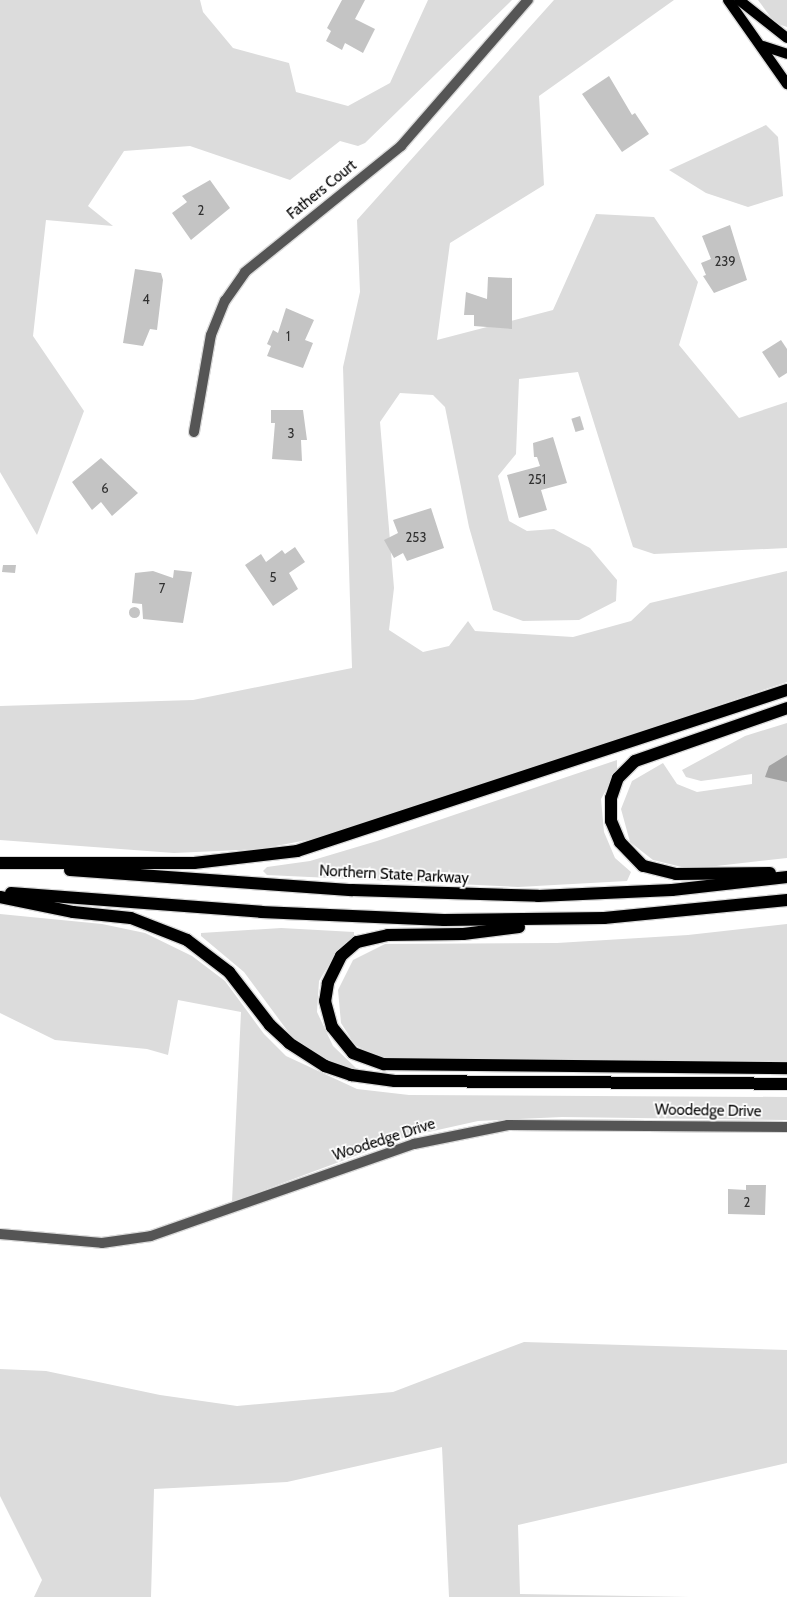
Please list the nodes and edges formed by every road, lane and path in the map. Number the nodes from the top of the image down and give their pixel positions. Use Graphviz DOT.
graph roads {
  1 [pos="528,0"];
  2 [pos="728,0"];
  3 [pos="739,0"];
  4 [pos="787,38"];
  5 [pos="763,46"];
  6 [pos="787,54"];
  7 [pos="787,84"];
  8 [pos="194,432"];
  9 [pos="787,690"];
  10 [pos="787,708"];
  11 [pos="0,863"];
  12 [pos="787,873"];
  13 [pos="787,877"];
  14 [pos="0,892"];
  15 [pos="0,897"];
  16 [pos="787,900"];
  17 [pos="573,920"];
  18 [pos="787,1068"];
  19 [pos="787,1084"];
  20 [pos="787,1127"];
  21 [pos="0,1234"];
  1 -- 8 [label="street, Fathers Court"];
  2 -- 5 [label="main road"];
  3 -- 4 [label="main road"];
  5 -- 6 [label="main road"];
  5 -- 7 [label="main road"];
  9 -- 11 [label="highway"];
  10 -- 12 [label="highway"];
  11 -- 13 [label="highway, Northern State Parkway"];
  14 -- 17 [label="highway"];
  15 -- 19 [label="highway"];
  16 -- 17 [label="highway"];
  17 -- 18 [label="highway"];
  20 -- 21 [label="street, Woodedge Drive"];
}
